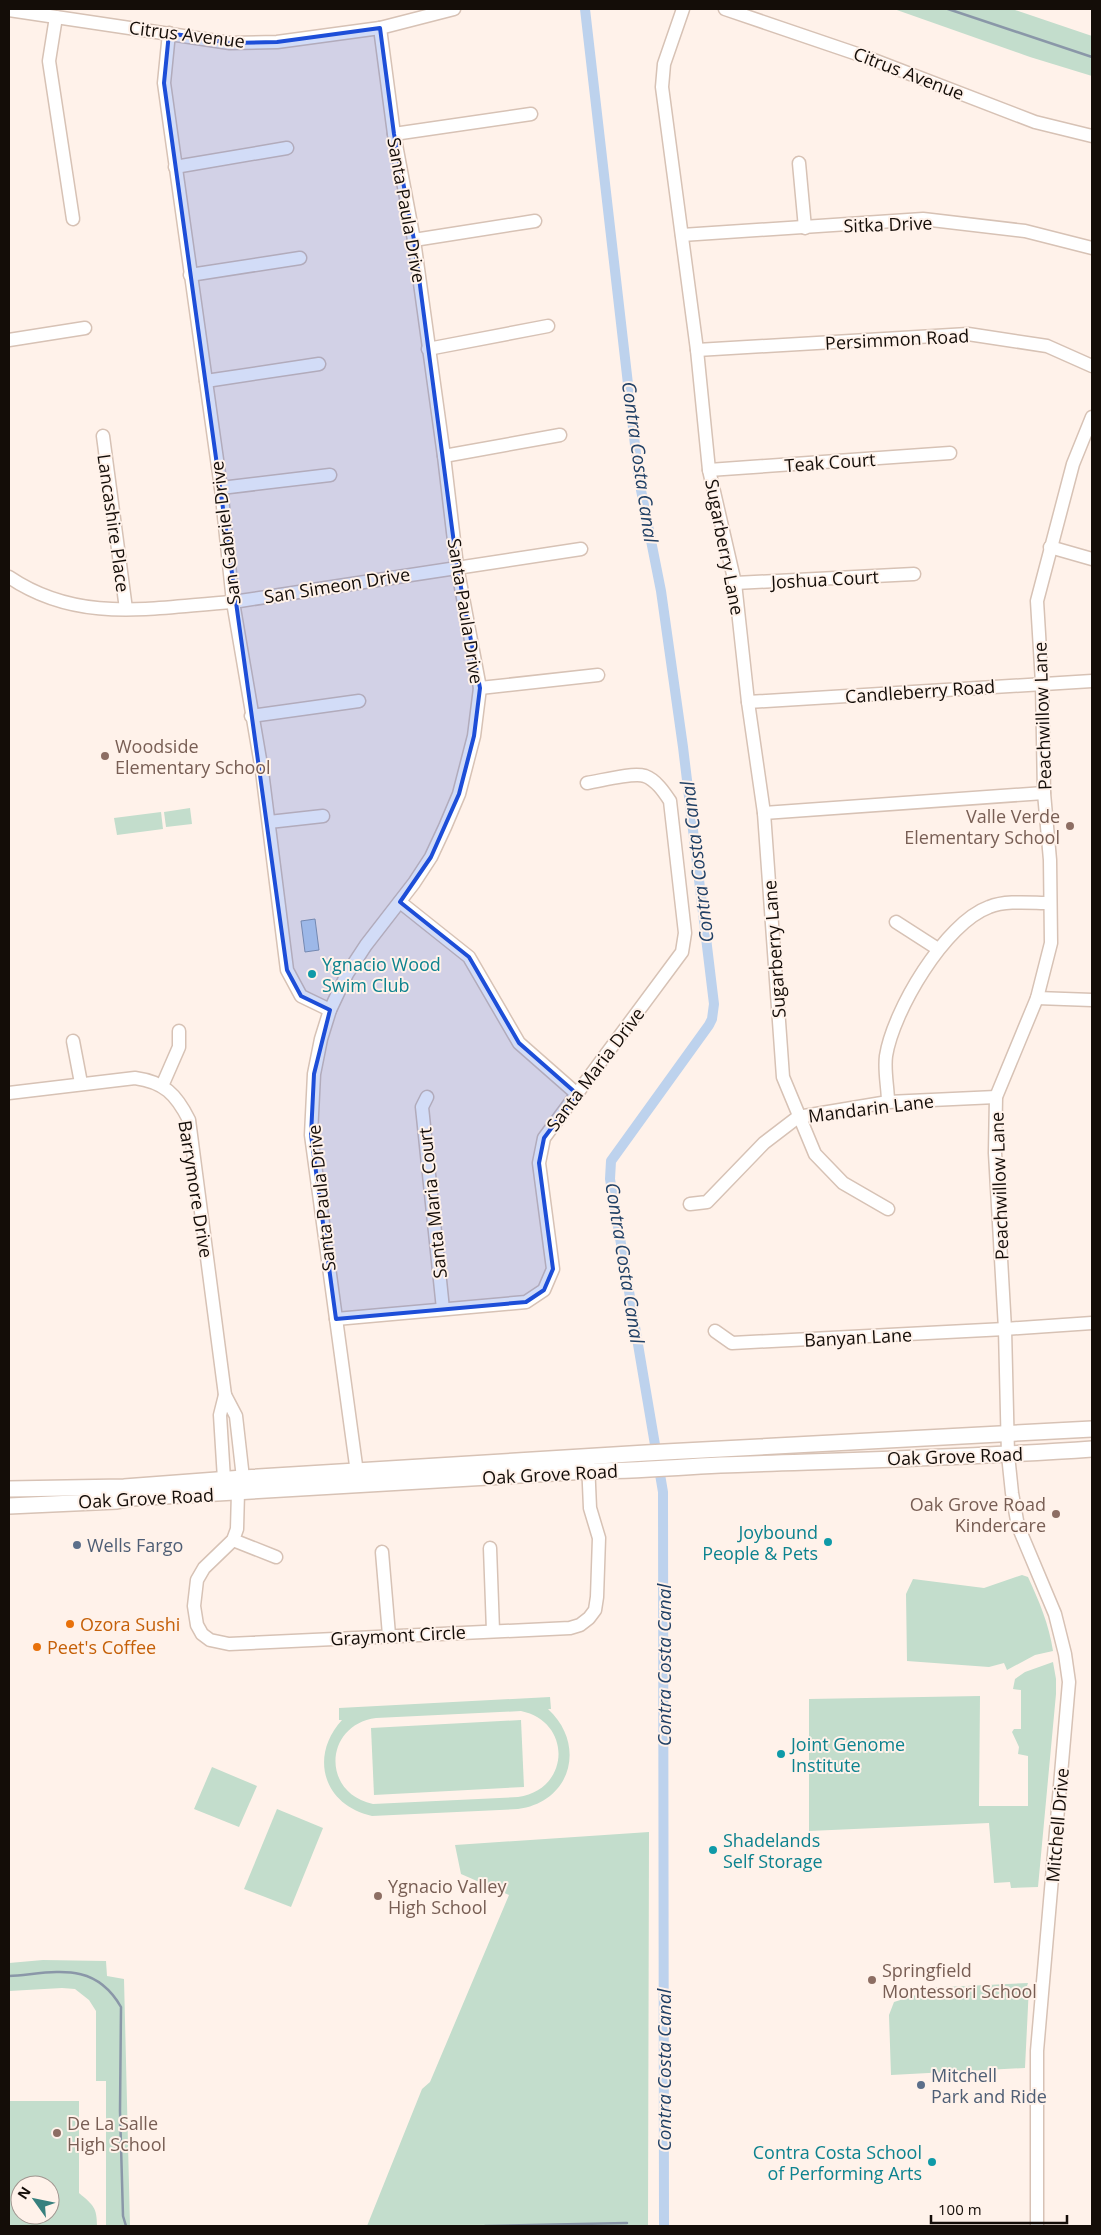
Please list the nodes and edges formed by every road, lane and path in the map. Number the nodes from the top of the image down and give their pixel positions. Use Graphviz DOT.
graph roads {
  1 [pos="454,9"];
  2 [pos="683,9"];
  3 [pos="725,9"];
  4 [pos="9,10"];
  5 [pos="56,17"];
  6 [pos="380,28"];
  7 [pos="169,33"];
  8 [pos="531,114"];
  9 [pos="394,134"];
  10 [pos="1092,136"];
  11 [pos="287,148"];
  12 [pos="799,163"];
  13 [pos="175,166"];
  14 [pos="73,219"];
  15 [pos="535,221"];
  16 [pos="805,228"];
  17 [pos="682,235"];
  18 [pos="414,240"];
  19 [pos="1092,248"];
  20 [pos="300,258"];
  21 [pos="190,275"];
  22 [pos="548,326"];
  23 [pos="85,328"];
  24 [pos="9,340"];
  25 [pos="428,349"];
  26 [pos="696,350"];
  27 [pos="319,364"];
  28 [pos="1092,366"];
  29 [pos="206,381"];
  30 [pos="1092,416"];
  31 [pos="560,435"];
  32 [pos="103,436"];
  33 [pos="950,453"];
  34 [pos="444,456"];
  35 [pos="709,470"];
  36 [pos="330,475"];
  37 [pos="221,488"];
  38 [pos="1050,547"];
  39 [pos="581,549"];
  40 [pos="1092,559"];
  41 [pos="457,566"];
  42 [pos="914,574"];
  43 [pos="9,577"];
  44 [pos="735,583"];
  45 [pos="233,602"];
  46 [pos="126,609"];
  47 [pos="598,675"];
  48 [pos="1092,681"];
  49 [pos="1042,683"];
  50 [pos="480,688"];
  51 [pos="360,701"];
  52 [pos="748,702"];
  53 [pos="252,716"];
  54 [pos="587,784"];
  55 [pos="1044,793"];
  56 [pos="764,814"];
  57 [pos="323,816"];
  58 [pos="269,822"];
  59 [pos="400,902"];
  60 [pos="1050,903"];
  61 [pos="896,922"];
  62 [pos="938,950"];
  63 [pos="1037,998"];
  64 [pos="1092,1000"];
  65 [pos="330,1010"];
  66 [pos="179,1031"];
  67 [pos="73,1040"];
  68 [pos="82,1083"];
  69 [pos="162,1086"];
  70 [pos="9,1093"];
  71 [pos="577,1094"];
  72 [pos="427,1097"];
  73 [pos="996,1098"];
  74 [pos="888,1102"];
  75 [pos="798,1117"];
  76 [pos="690,1204"];
  77 [pos="888,1209"];
  78 [pos="443,1309"];
  79 [pos="336,1319"];
  80 [pos="1092,1323"];
  81 [pos="1005,1329"];
  82 [pos="715,1331"];
  83 [pos="224,1395"];
  84 [pos="1092,1429"];
  85 [pos="1007,1433"];
  86 [pos="1092,1448"];
  87 [pos="734,1449"];
  88 [pos="1008,1455"];
  89 [pos="588,1464"];
  90 [pos="684,1467"];
  91 [pos="357,1478"];
  92 [pos="224,1479"];
  93 [pos="241,1485"];
  94 [pos="9,1489"];
  95 [pos="9,1506"];
  96 [pos="233,1540"];
  97 [pos="490,1548"];
  98 [pos="382,1552"];
  99 [pos="276,1557"];
  100 [pos="493,1631"];
  101 [pos="389,1636"];
  102 [pos="1037,2226"];
  1 -- 6 [label="street, Citrus Avenue"];
  2 -- 17 [label="street, Sugarberry Lane"];
  3 -- 10 [label="street, Citrus Avenue"];
  4 -- 5 [label="street, Citrus Avenue"];
  5 -- 7 [label="street, Citrus Avenue"];
  5 -- 14 [label="street"];
  6 -- 7 [label="street, Citrus Avenue"];
  6 -- 9 [label="street, Santa Paula Drive"];
  7 -- 13 [label="street, San Gabriel Drive"];
  8 -- 9 [label="street"];
  9 -- 18 [label="street, Santa Paula Drive"];
  11 -- 13 [label="street"];
  12 -- 16 [label="street"];
  13 -- 21 [label="street, San Gabriel Drive"];
  15 -- 18 [label="street"];
  16 -- 17 [label="street, Sitka Drive"];
  16 -- 19 [label="street, Sitka Drive"];
  17 -- 26 [label="street, Sugarberry Lane"];
  18 -- 25 [label="street, Santa Paula Drive"];
  20 -- 21 [label="street"];
  21 -- 29 [label="street, San Gabriel Drive"];
  22 -- 25 [label="street"];
  23 -- 24 [label="street"];
  25 -- 34 [label="street, Santa Paula Drive"];
  26 -- 28 [label="street, Persimmon Road"];
  26 -- 35 [label="street, Sugarberry Lane"];
  27 -- 29 [label="street"];
  29 -- 37 [label="street, San Gabriel Drive"];
  30 -- 38 [label="street, Peachwillow Lane"];
  31 -- 34 [label="street"];
  32 -- 46 [label="street, Lancashire Place"];
  33 -- 35 [label="street, Teak Court"];
  34 -- 41 [label="street, Santa Paula Drive"];
  35 -- 44 [label="street, Sugarberry Lane"];
  36 -- 37 [label="street"];
  37 -- 45 [label="street, San Gabriel Drive"];
  38 -- 40 [label="street"];
  38 -- 49 [label="street, Peachwillow Lane"];
  39 -- 41 [label="street, San Simeon Drive"];
  41 -- 45 [label="street, San Simeon Drive"];
  41 -- 50 [label="street, Santa Paula Drive"];
  42 -- 44 [label="street, Joshua Court"];
  43 -- 46 [label="street, San Simeon Drive"];
  44 -- 52 [label="street, Sugarberry Lane"];
  45 -- 46 [label="street, San Simeon Drive"];
  45 -- 53 [label="street, San Gabriel Drive"];
  47 -- 50 [label="street"];
  48 -- 49 [label="street, Candleberry Road"];
  49 -- 52 [label="street, Candleberry Road"];
  49 -- 55 [label="street, Peachwillow Lane"];
  50 -- 59 [label="street, Santa Paula Drive"];
  51 -- 53 [label="street"];
  52 -- 56 [label="street, Sugarberry Lane"];
  53 -- 58 [label="street, San Gabriel Drive"];
  54 -- 71 [label="street, Santa Maria Drive"];
  55 -- 56 [label="street"];
  55 -- 60 [label="street, Peachwillow Lane"];
  56 -- 75 [label="street, Sugarberry Lane"];
  57 -- 58 [label="street"];
  58 -- 65 [label="street, San Gabriel Drive"];
  59 -- 65 [label="street, Santa Paula Drive"];
  59 -- 71 [label="street"];
  60 -- 62 [label="street"];
  60 -- 63 [label="street, Peachwillow Lane"];
  61 -- 62 [label="street"];
  62 -- 74 [label="street"];
  63 -- 64 [label="street"];
  63 -- 73 [label="street, Peachwillow Lane"];
  65 -- 79 [label="street, Santa Paula Drive"];
  66 -- 69 [label="street"];
  67 -- 68 [label="street"];
  68 -- 69 [label="street, Barrymore Drive"];
  68 -- 70 [label="street, Barrymore Drive"];
  69 -- 83 [label="street, Barrymore Drive"];
  71 -- 78 [label="street, Santa Maria Drive"];
  72 -- 78 [label="street, Santa Maria Court"];
  73 -- 74 [label="street, Mandarin Lane"];
  73 -- 81 [label="street, Peachwillow Lane"];
  74 -- 75 [label="street, Mandarin Lane"];
  75 -- 76 [label="street, Mandarin Lane"];
  75 -- 77 [label="street, Sugarberry Lane"];
  78 -- 79 [label="street, Santa Maria Drive"];
  79 -- 91 [label="street, Santa Paula Drive"];
  80 -- 81 [label="street, Banyan Lane"];
  81 -- 82 [label="street, Banyan Lane"];
  81 -- 85 [label="street, Peachwillow Lane"];
  83 -- 92 [label="street, Barrymore Drive"];
  83 -- 93 [label="street, Barrymore Drive"];
  84 -- 85 [label="main road, Oak Grove Road"];
  85 -- 87 [label="main road, Oak Grove Road"];
  85 -- 88 [label="street, Mitchell Drive"];
  86 -- 88 [label="main road, Oak Grove Road"];
  87 -- 89 [label="main road, Oak Grove Road"];
  87 -- 90 [label="main road"];
  88 -- 90 [label="main road, Oak Grove Road"];
  88 -- 102 [label="street, Mitchell Drive"];
  89 -- 90 [label="main road, Oak Grove Road"];
  89 -- 91 [label="main road, Oak Grove Road"];
  89 -- 100 [label="street, Graymont Circle"];
  91 -- 93 [label="main road, Oak Grove Road"];
  92 -- 93 [label="main road, Oak Grove Road"];
  92 -- 94 [label="main road, Oak Grove Road"];
  93 -- 95 [label="main road, Oak Grove Road"];
  93 -- 96 [label="street"];
  96 -- 99 [label="street"];
  96 -- 101 [label="street, Graymont Circle"];
  97 -- 100 [label="street"];
  98 -- 101 [label="street"];
  100 -- 101 [label="street, Graymont Circle"];
}
